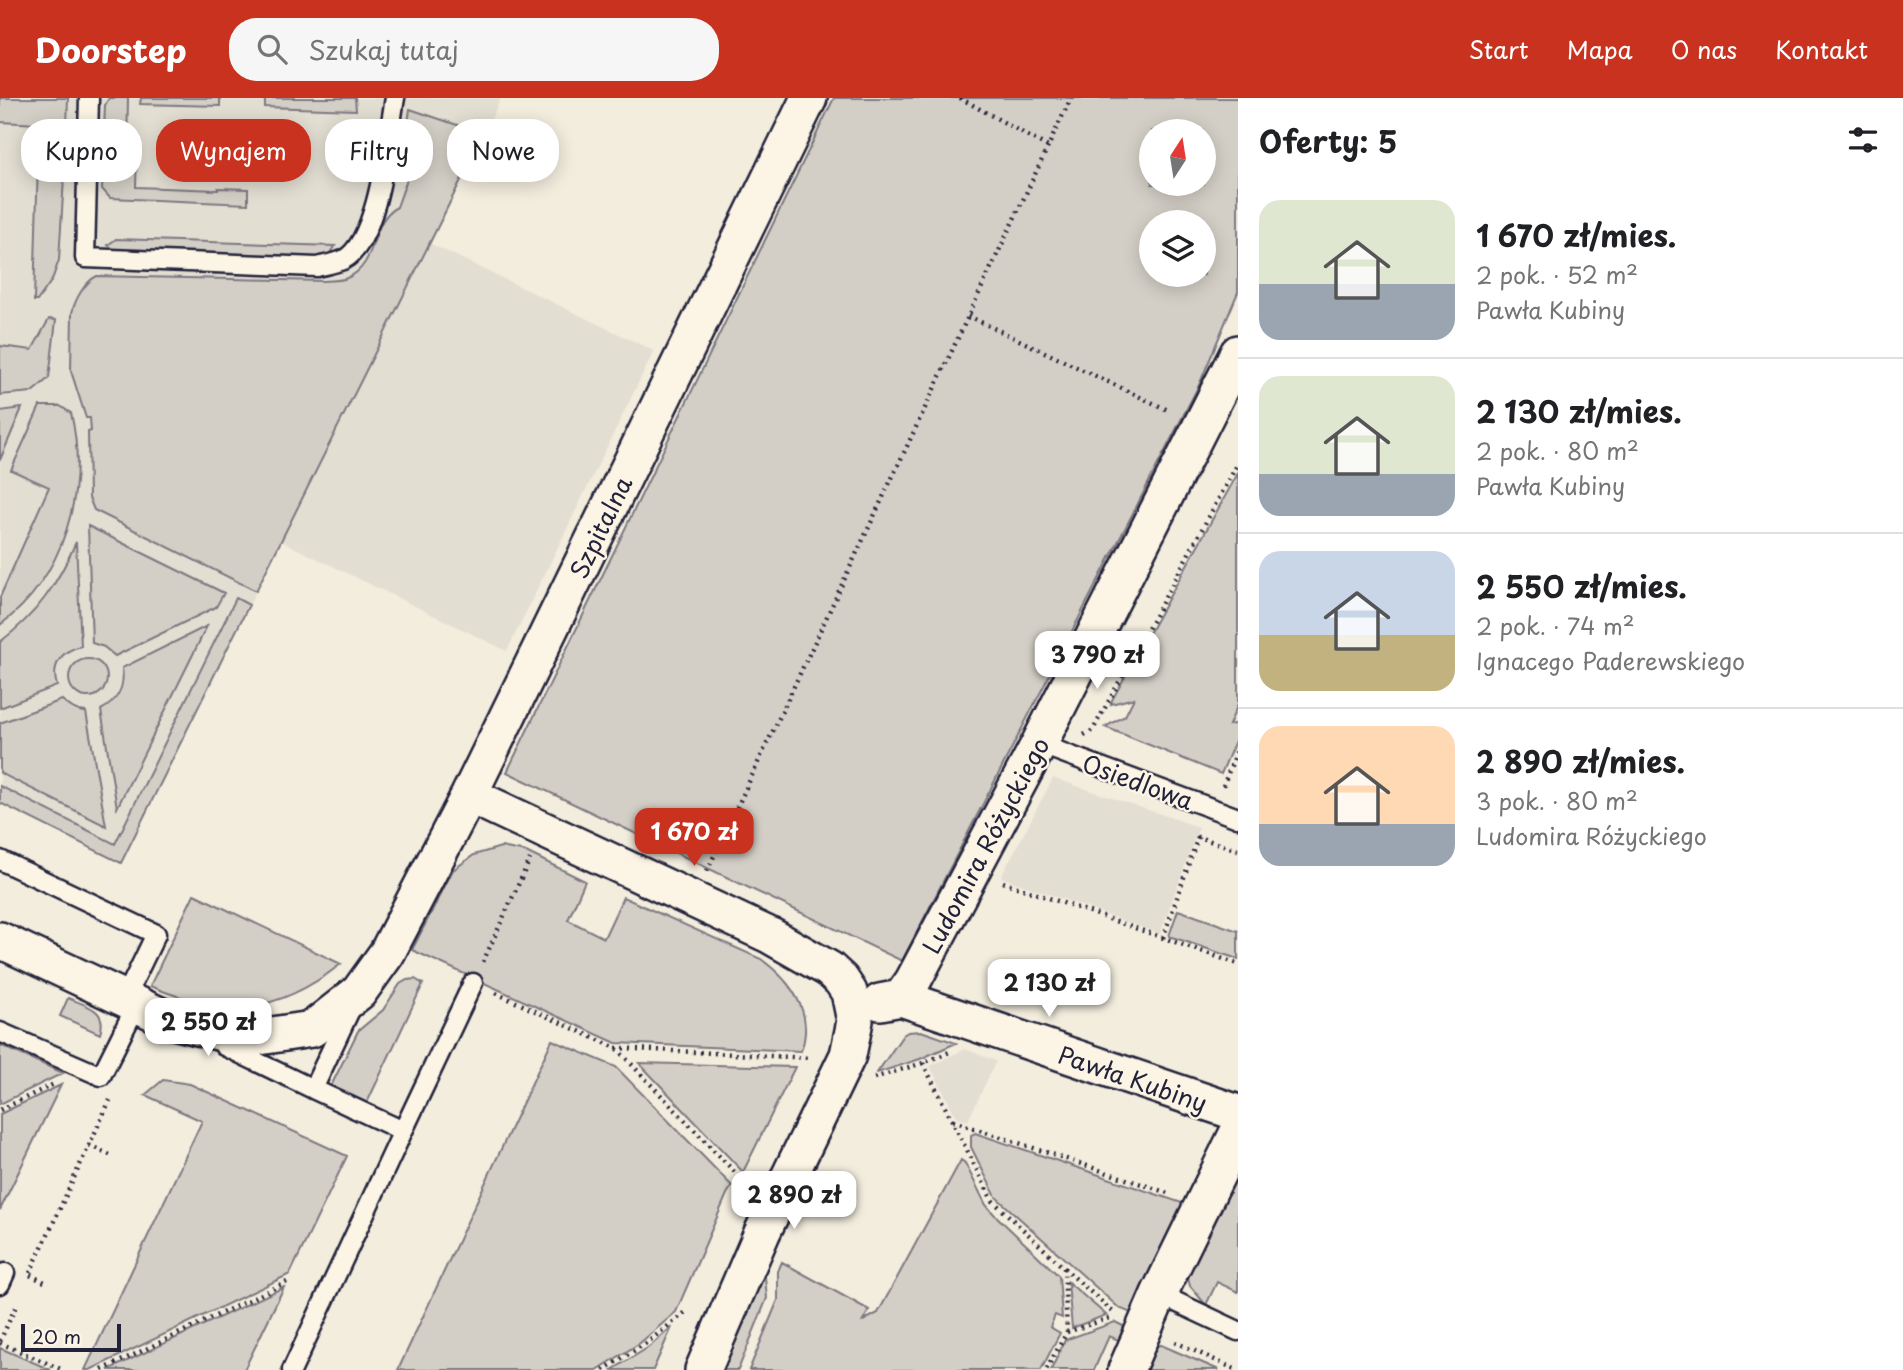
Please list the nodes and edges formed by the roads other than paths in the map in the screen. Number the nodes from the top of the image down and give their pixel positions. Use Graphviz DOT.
graph roads {
  1 [pos="89,98"];
  2 [pos="395,98"];
  3 [pos="809,98"];
  4 [pos="1236,366"];
  5 [pos="1048,747"];
  6 [pos="469,795"];
  7 [pos="1238,818"];
  8 [pos="0,860"];
  9 [pos="0,940"];
  10 [pos="473,983"];
  11 [pos="359,992"];
  12 [pos="901,998"];
  13 [pos="131,1001"];
  14 [pos="854,1007"];
  15 [pos="170,1020"];
  16 [pos="0,1032"];
  17 [pos="313,1089"];
  18 [pos="1238,1113"];
  19 [pos="403,1131"];
  20 [pos="1238,1132"];
  21 [pos="1159,1294"];
  22 [pos="1238,1331"];
  23 [pos="292,1370"];
  24 [pos="703,1370"];
  25 [pos="1126,1370"];
  1 -- 2 [label="lane"];
  3 -- 6 [label="street, Szpitalna"];
  4 -- 5 [label="street, Ludomira Różyckiego"];
  5 -- 7 [label="lane, Osiedlowa"];
  5 -- 12 [label="street, Ludomira Różyckiego"];
  6 -- 11 [label="street, Szpitalna"];
  6 -- 14 [label="street"];
  8 -- 13 [label="lane"];
  9 -- 13 [label="street, Szpitalna"];
  10 -- 19 [label="lane"];
  11 -- 15 [label="street, Szpitalna"];
  11 -- 17 [label="lane"];
  12 -- 14 [label="street, Pawła Kubiny"];
  12 -- 18 [label="street, Pawła Kubiny"];
  13 -- 15 [label="street, Szpitalna"];
  13 -- 16 [label="lane"];
  14 -- 24 [label="street"];
  15 -- 17 [label="lane"];
  17 -- 19 [label="lane"];
  19 -- 23 [label="lane"];
  20 -- 21 [label="street"];
  21 -- 22 [label="lane"];
  21 -- 25 [label="street"];
}
